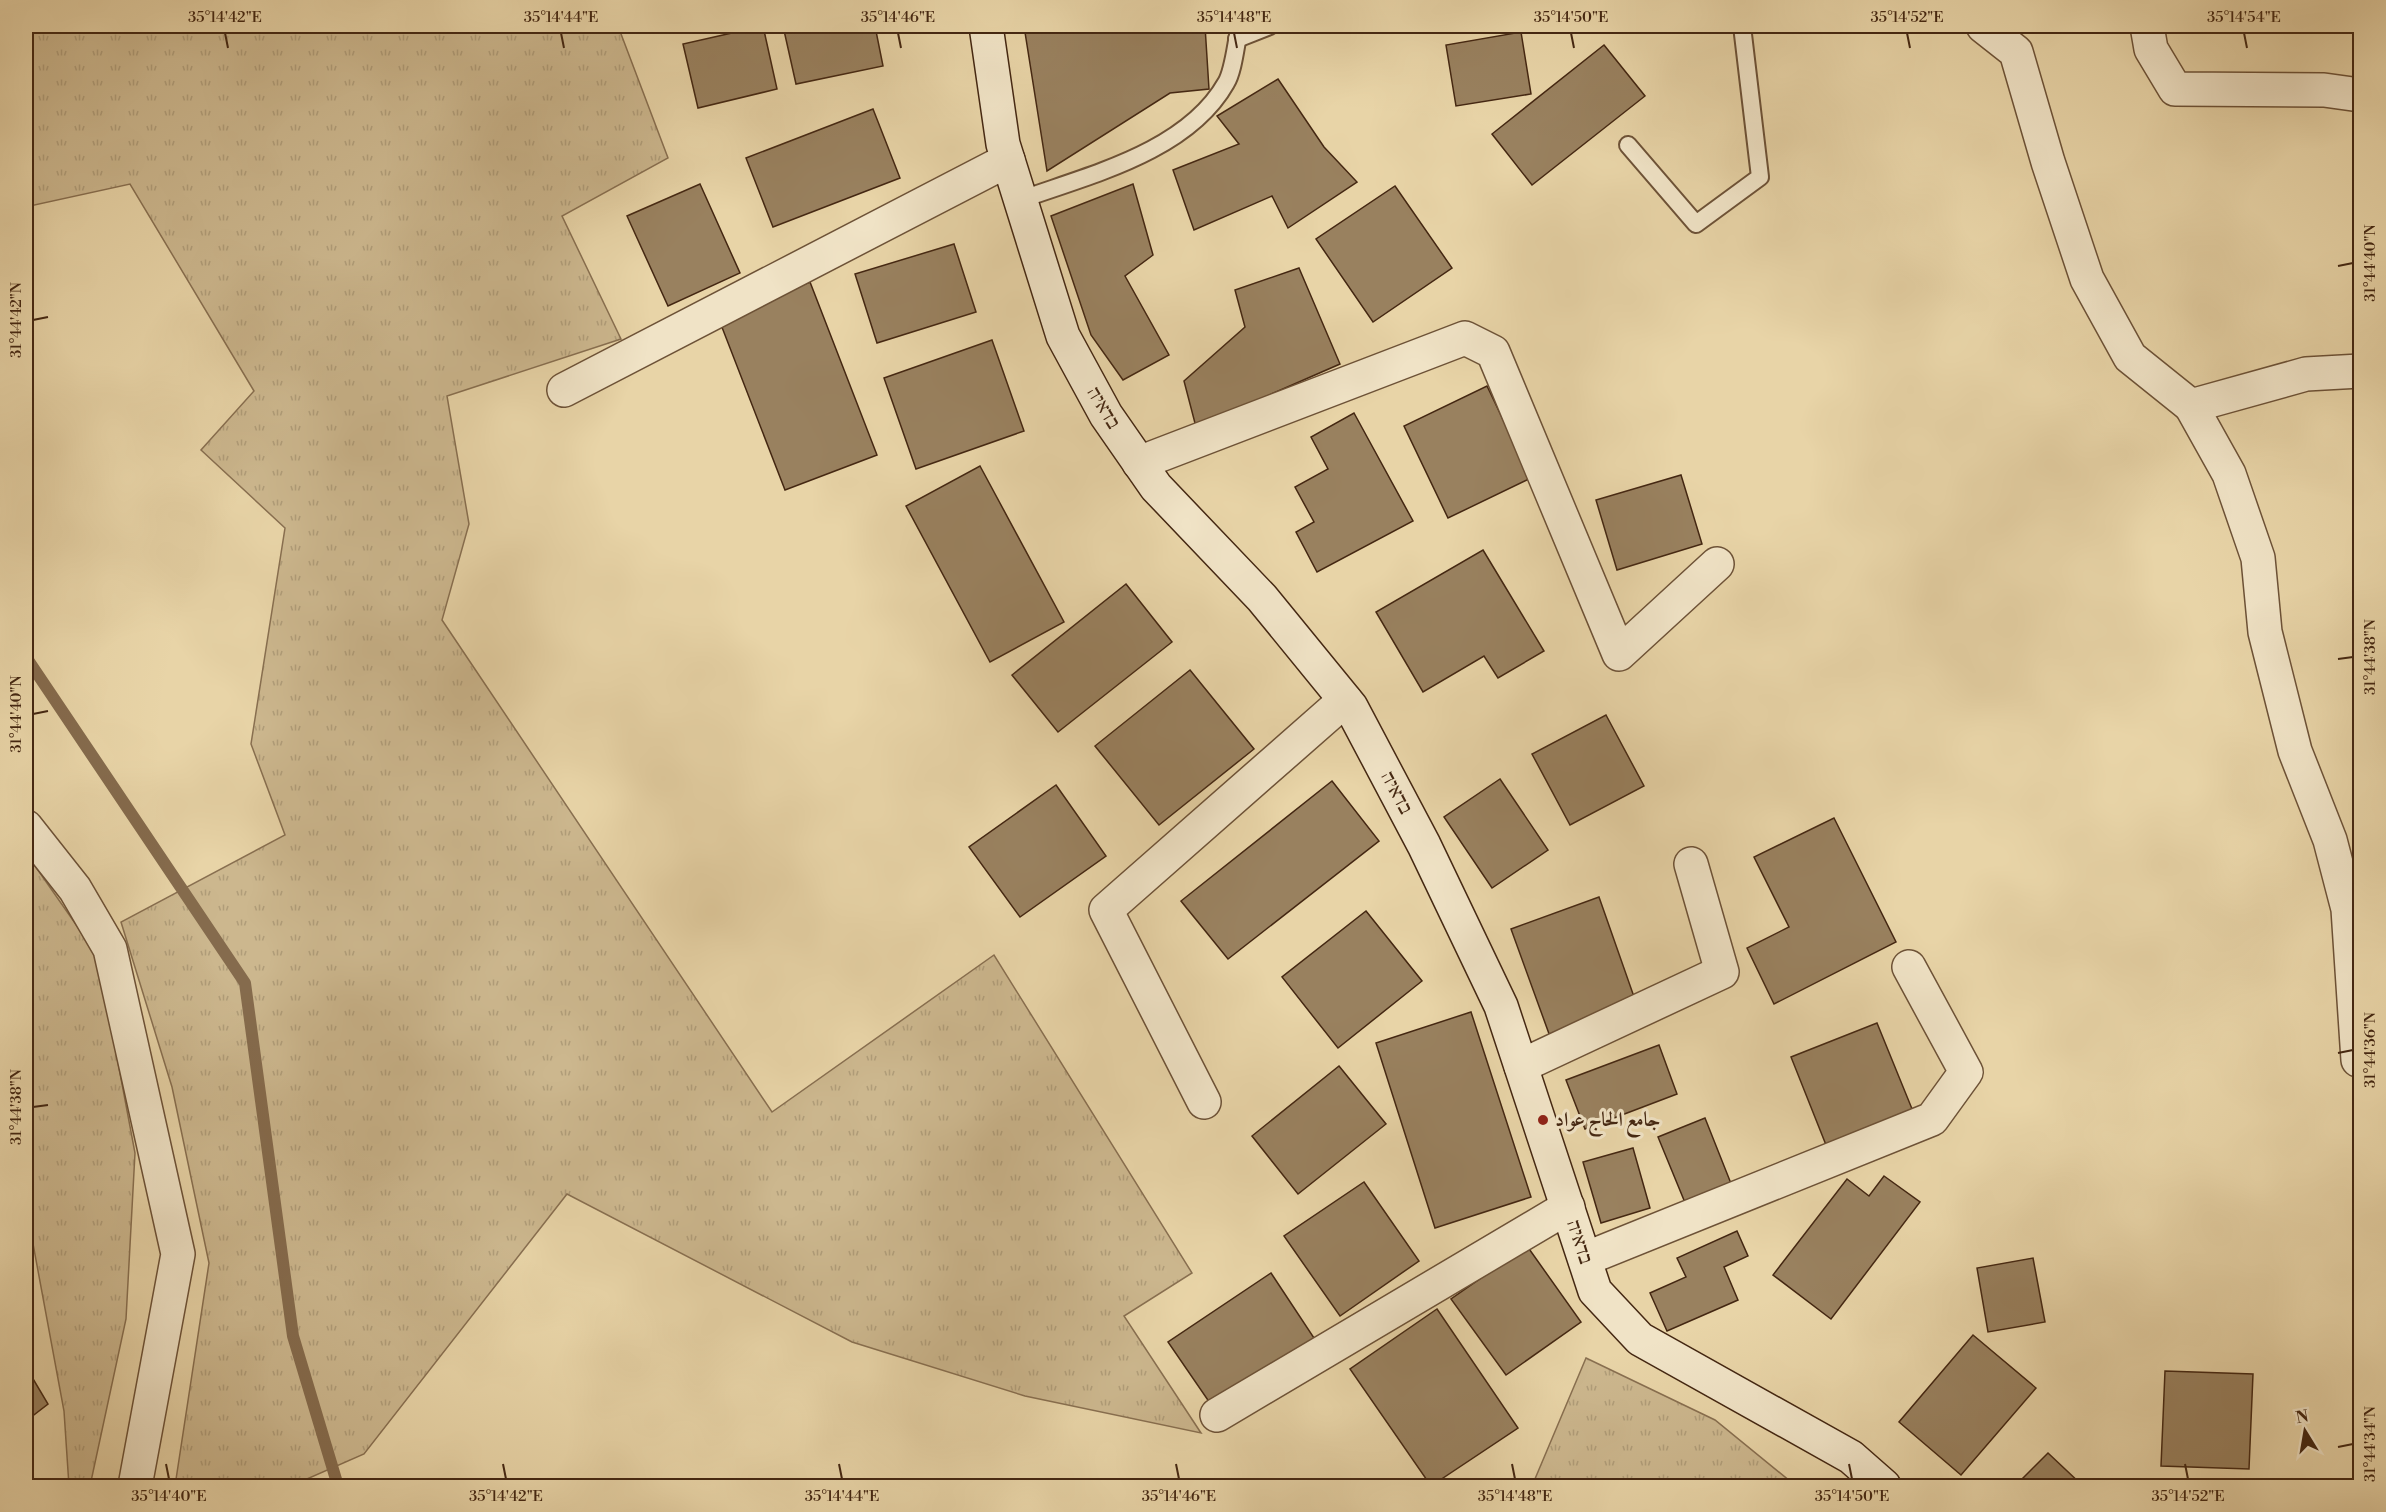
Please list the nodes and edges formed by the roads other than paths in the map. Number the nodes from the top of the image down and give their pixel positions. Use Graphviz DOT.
graph roads {
  1 [pos="986,26"];
  2 [pos="1270,26"];
  3 [pos="1742,26"];
  4 [pos="1983,26"];
  5 [pos="2147,26"];
  6 [pos="1238,32"];
  7 [pos="2361,95"];
  8 [pos="1628,145"];
  9 [pos="1008,159"];
  10 [pos="1020,200"];
  11 [pos="2361,371"];
  12 [pos="564,390"];
  13 [pos="2191,406"];
  14 [pos="1139,463"];
  15 [pos="1717,564"];
  16 [pos="1345,700"];
  17 [pos="26,827"];
  18 [pos="1691,864"];
  19 [pos="1909,968"];
  20 [pos="2358,1060"];
  21 [pos="1521,1066"];
  22 [pos="1204,1102"];
  23 [pos="1568,1207"];
  24 [pos="1585,1259"];
  25 [pos="1217,1415"];
  26 [pos="135,1486"];
  27 [pos="1884,1486"];
  1 -- 9 [label="street, בדאיה"];
  2 -- 6 [label="lane"];
  3 -- 8 [label="lane"];
  4 -- 13 [label="street"];
  5 -- 7 [label="street"];
  6 -- 10 [label="lane"];
  9 -- 10 [label="street, בדאיה"];
  9 -- 12 [label="street"];
  10 -- 14 [label="street, בדאיה"];
  11 -- 13 [label="street"];
  13 -- 20 [label="street"];
  14 -- 15 [label="street"];
  14 -- 16 [label="street, בדאיה"];
  16 -- 21 [label="street, בדאיה"];
  16 -- 22 [label="street"];
  17 -- 26 [label="street"];
  18 -- 21 [label="street"];
  19 -- 24 [label="street"];
  21 -- 23 [label="street, בדאיה"];
  23 -- 24 [label="street, בדאיה"];
  23 -- 25 [label="street"];
  24 -- 27 [label="street, בדאיה"];
}
